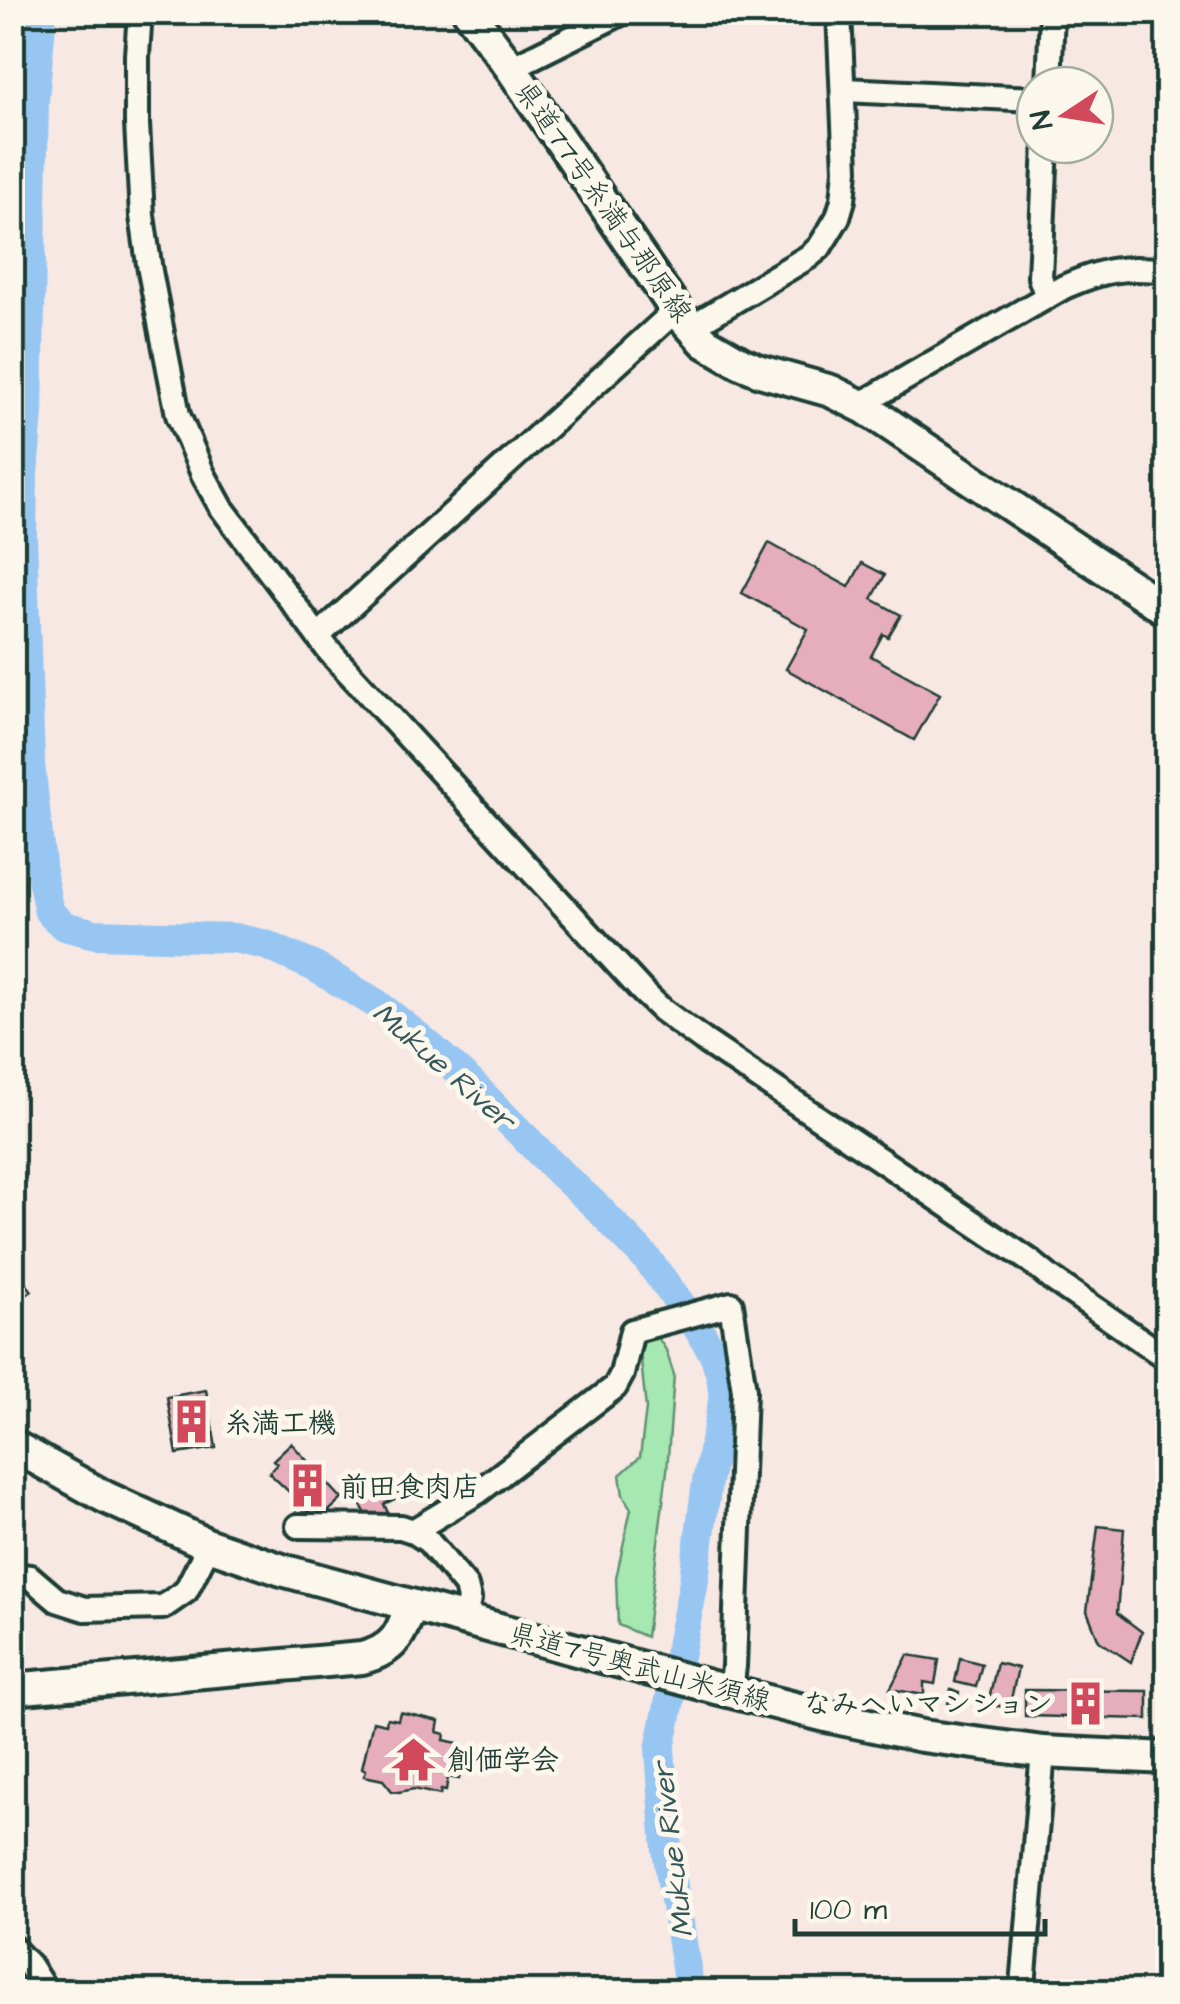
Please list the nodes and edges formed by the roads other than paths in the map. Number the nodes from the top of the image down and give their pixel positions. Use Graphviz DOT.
graph roads {
  1 [pos="140,12"];
  2 [pos="469,12"];
  3 [pos="623,12"];
  4 [pos="839,12"];
  5 [pos="1052,12"];
  6 [pos="1050,65"];
  7 [pos="511,68"];
  8 [pos="844,90"];
  9 [pos="1015,98"];
  10 [pos="1045,165"];
  11 [pos="1168,271"];
  12 [pos="1047,297"];
  13 [pos="684,318"];
  14 [pos="865,408"];
  15 [pos="1168,610"];
  16 [pos="318,636"];
  17 [pos="1168,1359"];
  18 [pos="12,1445"];
  19 [pos="298,1526"];
  20 [pos="413,1531"];
  21 [pos="209,1545"];
  22 [pos="12,1575"];
  23 [pos="411,1605"];
  24 [pos="465,1620"];
  25 [pos="12,1689"];
  26 [pos="723,1690"];
  27 [pos="1044,1752"];
  28 [pos="1168,1758"];
  29 [pos="12,1947"];
  30 [pos="46,1992"];
  31 [pos="1013,1992"];
  1 -- 16 [label="street"];
  2 -- 7 [label="main road, 県道77号糸満与那原線"];
  3 -- 7 [label="street"];
  4 -- 8 [label="street"];
  5 -- 6 [label="street"];
  7 -- 13 [label="main road, 県道77号糸満与那原線"];
  8 -- 9 [label="street"];
  8 -- 13 [label="street"];
  10 -- 12 [label="street"];
  11 -- 12 [label="street"];
  12 -- 14 [label="street"];
  13 -- 14 [label="main road, 県道77号糸満与那原線"];
  13 -- 16 [label="street"];
  14 -- 15 [label="main road, 県道77号糸満与那原線"];
  16 -- 17 [label="street"];
  18 -- 21 [label="main road, 県道7号奥武山米須線"];
  19 -- 20 [label="street"];
  20 -- 24 [label="street"];
  20 -- 26 [label="street"];
  21 -- 22 [label="street"];
  21 -- 23 [label="main road, 県道7号奥武山米須線"];
  23 -- 24 [label="main road, 県道7号奥武山米須線"];
  23 -- 25 [label="main road"];
  24 -- 26 [label="main road, 県道7号奥武山米須線"];
  26 -- 27 [label="main road, 県道7号奥武山米須線"];
  27 -- 28 [label="main road, 県道7号奥武山米須線"];
  27 -- 31 [label="street"];
  29 -- 30 [label="street"];
}
